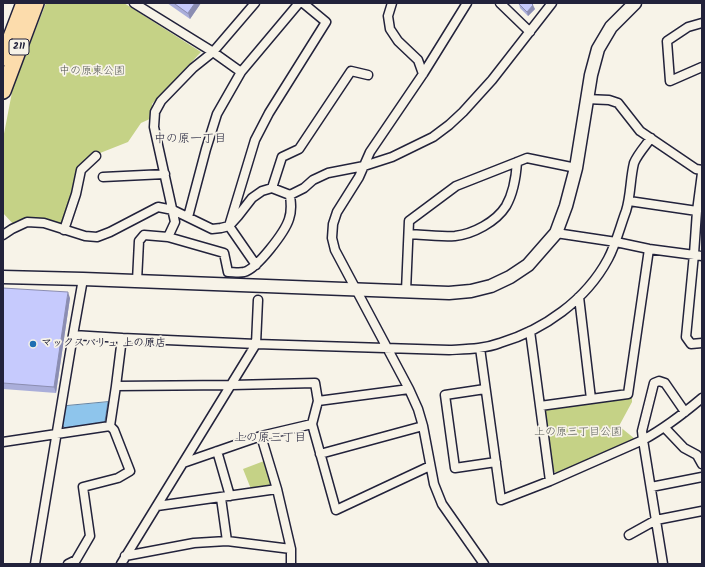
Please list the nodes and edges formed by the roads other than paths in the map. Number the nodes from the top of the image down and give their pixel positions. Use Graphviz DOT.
graph roads {
  1 [pos="24,3"];
  2 [pos="36,3"];
  3 [pos="134,3"];
  4 [pos="255,3"];
  5 [pos="299,3"];
  6 [pos="303,3"];
  7 [pos="392,3"];
  8 [pos="467,3"];
  9 [pos="500,3"];
  10 [pos="552,3"];
  11 [pos="635,3"];
  12 [pos="702,23"];
  13 [pos="530,32"];
  14 [pos="213,52"];
  15 [pos="3,58"];
  16 [pos="702,67"];
  17 [pos="241,72"];
  18 [pos="423,74"];
  19 [pos="368,75"];
  20 [pos="3,91"];
  21 [pos="586,99"];
  22 [pos="651,138"];
  23 [pos="96,156"];
  24 [pos="517,162"];
  25 [pos="364,166"];
  26 [pos="576,168"];
  27 [pos="702,172"];
  28 [pos="165,174"];
  29 [pos="103,178"];
  30 [pos="272,188"];
  31 [pos="290,194"];
  32 [pos="629,201"];
  33 [pos="173,210"];
  34 [pos="697,211"];
  35 [pos="188,217"];
  36 [pos="229,226"];
  37 [pos="64,230"];
  38 [pos="556,233"];
  39 [pos="409,234"];
  40 [pos="3,235"];
  41 [pos="168,237"];
  42 [pos="616,242"];
  43 [pos="649,249"];
  44 [pos="698,255"];
  45 [pos="256,265"];
  46 [pos="3,277"];
  47 [pos="83,279"];
  48 [pos="137,281"];
  49 [pos="355,289"];
  50 [pos="406,291"];
  51 [pos="579,297"];
  52 [pos="258,300"];
  53 [pos="530,331"];
  54 [pos="73,335"];
  55 [pos="122,338"];
  56 [pos="702,343"];
  57 [pos="256,344"];
  58 [pos="480,348"];
  59 [pos="387,349"];
  60 [pos="116,386"];
  61 [pos="232,386"];
  62 [pos="409,389"];
  63 [pos="485,389"];
  64 [pos="702,398"];
  65 [pos="591,399"];
  66 [pos="318,401"];
  67 [pos="540,406"];
  68 [pos="685,412"];
  69 [pos="312,424"];
  70 [pos="110,426"];
  71 [pos="423,426"];
  72 [pos="665,428"];
  73 [pos="56,435"];
  74 [pos="261,436"];
  75 [pos="643,440"];
  76 [pos="3,442"];
  77 [pos="217,451"];
  78 [pos="320,454"];
  79 [pos="496,462"];
  80 [pos="183,463"];
  81 [pos="702,464"];
  82 [pos="430,466"];
  83 [pos="702,477"];
  84 [pos="550,481"];
  85 [pos="651,487"];
  86 [pos="277,489"];
  87 [pos="230,496"];
  88 [pos="221,498"];
  89 [pos="157,506"];
  90 [pos="702,511"];
  91 [pos="656,520"];
  92 [pos="630,535"];
  93 [pos="227,541"];
  94 [pos="291,549"];
  95 [pos="125,556"];
  96 [pos="35,564"];
  97 [pos="68,564"];
  98 [pos="121,564"];
  99 [pos="291,564"];
  100 [pos="484,564"];
  101 [pos="664,564"];
  1 -- 15 [label="highway, 211"];
  2 -- 20 [label="highway, 211"];
  3 -- 14 [label="street"];
  4 -- 14 [label="street"];
  5 -- 17 [label="street"];
  6 -- 36 [label="street"];
  7 -- 18 [label="street"];
  8 -- 18 [label="street"];
  9 -- 13 [label="street"];
  10 -- 13 [label="street"];
  11 -- 21 [label="street"];
  12 -- 16 [label="street"];
  13 -- 25 [label="street"];
  14 -- 17 [label="street"];
  14 -- 28 [label="street"];
  17 -- 35 [label="street"];
  18 -- 25 [label="street"];
  19 -- 30 [label="street"];
  21 -- 22 [label="street"];
  21 -- 26 [label="street"];
  22 -- 27 [label="street"];
  22 -- 32 [label="street"];
  23 -- 37 [label="street"];
  24 -- 26 [label="street"];
  24 -- 39 [label="street"];
  24 -- 39 [label="street"];
  25 -- 31 [label="street"];
  25 -- 49 [label="street"];
  26 -- 38 [label="street"];
  27 -- 34 [label="street"];
  28 -- 29 [label="street"];
  28 -- 33 [label="street"];
  30 -- 31 [label="street"];
  30 -- 36 [label="street"];
  31 -- 45 [label="street"];
  32 -- 34 [label="street"];
  32 -- 42 [label="street"];
  33 -- 35 [label="street"];
  33 -- 37 [label="street"];
  33 -- 41 [label="street"];
  34 -- 44 [label="street"];
  35 -- 36 [label="street"];
  36 -- 45 [label="street"];
  37 -- 40 [label="street"];
  38 -- 42 [label="street"];
  38 -- 50 [label="street"];
  39 -- 50 [label="street"];
  41 -- 45 [label="street"];
  41 -- 48 [label="street"];
  42 -- 43 [label="street"];
  42 -- 51 [label="street"];
  43 -- 44 [label="street"];
  43 -- 65 [label="street"];
  44 -- 56 [label="street"];
  46 -- 47 [label="street"];
  47 -- 48 [label="street"];
  47 -- 54 [label="street"];
  48 -- 49 [label="street"];
  49 -- 50 [label="street"];
  49 -- 59 [label="street"];
  51 -- 53 [label="street"];
  51 -- 65 [label="street"];
  52 -- 57 [label="street"];
  53 -- 58 [label="street"];
  53 -- 67 [label="street"];
  54 -- 55 [label="street"];
  54 -- 73 [label="street"];
  55 -- 57 [label="street"];
  55 -- 60 [label="street"];
  57 -- 59 [label="street"];
  57 -- 61 [label="street"];
  58 -- 59 [label="street"];
  58 -- 63 [label="street"];
  59 -- 62 [label="street"];
  60 -- 61 [label="street"];
  60 -- 70 [label="street"];
  61 -- 66 [label="street"];
  61 -- 80 [label="street"];
  62 -- 66 [label="street"];
  62 -- 71 [label="street"];
  63 -- 79 [label="street"];
  63 -- 79 [label="street"];
  64 -- 68 [label="street"];
  65 -- 67 [label="street"];
  66 -- 69 [label="street"];
  67 -- 84 [label="street"];
  68 -- 72 [label="street"];
  68 -- 75 [label="street"];
  69 -- 74 [label="street"];
  69 -- 78 [label="street"];
  70 -- 73 [label="street"];
  70 -- 97 [label="street"];
  71 -- 78 [label="street"];
  71 -- 82 [label="street"];
  72 -- 75 [label="street"];
  72 -- 81 [label="street"];
  73 -- 76 [label="street"];
  73 -- 96 [label="street"];
  74 -- 77 [label="street"];
  74 -- 86 [label="street"];
  75 -- 84 [label="street"];
  75 -- 85 [label="street"];
  77 -- 80 [label="street"];
  77 -- 87 [label="street"];
  78 -- 82 [label="street"];
  79 -- 84 [label="street"];
  80 -- 89 [label="street"];
  82 -- 100 [label="street"];
  83 -- 85 [label="street"];
  85 -- 91 [label="street"];
  86 -- 87 [label="street"];
  86 -- 94 [label="street"];
  87 -- 88 [label="street"];
  88 -- 89 [label="street"];
  88 -- 93 [label="street"];
  89 -- 95 [label="street"];
  90 -- 91 [label="street"];
  91 -- 92 [label="street"];
  91 -- 101 [label="street"];
  93 -- 94 [label="street"];
  93 -- 95 [label="street"];
  94 -- 99 [label="street"];
  95 -- 98 [label="street"];
}
